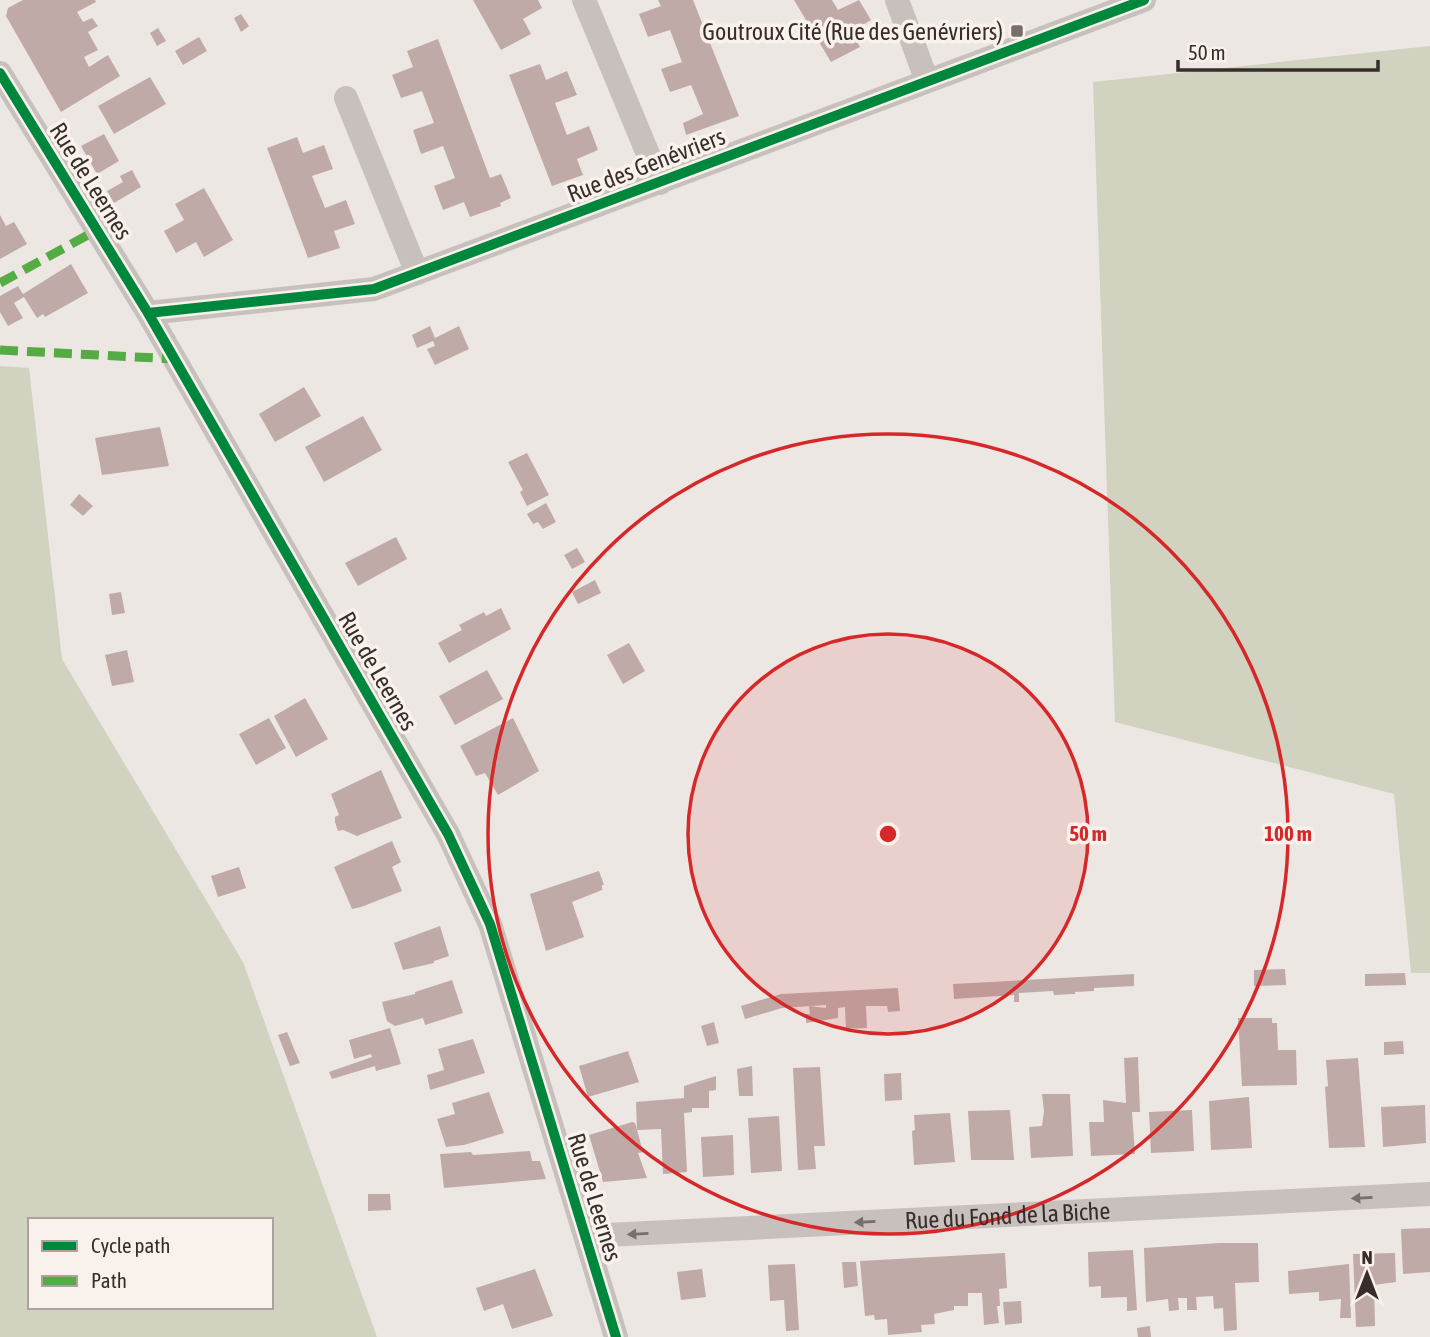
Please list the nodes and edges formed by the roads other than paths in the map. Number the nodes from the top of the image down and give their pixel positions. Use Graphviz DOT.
graph roads {
  1 [pos="584,0"];
  2 [pos="897,0"];
  3 [pos="1144,0"];
  4 [pos="0,73"];
  5 [pos="928,81"];
  6 [pos="346,98"];
  7 [pos="660,183"];
  8 [pos="417,273"];
  9 [pos="148,313"];
  10 [pos="1430,1194"];
  11 [pos="586,1236"];
  12 [pos="616,1337"];
  1 -- 7 [label="street"];
  2 -- 5 [label="street"];
  3 -- 5 [label="street, Rue des Genévriers"];
  4 -- 9 [label="street, Rue de Leernes"];
  5 -- 7 [label="street, Rue des Genévriers"];
  6 -- 8 [label="street"];
  7 -- 8 [label="street, Rue des Genévriers"];
  8 -- 9 [label="street, Rue des Genévriers"];
  9 -- 11 [label="street, Rue de Leernes"];
  10 -- 11 [label="street, Rue du Fond de la Biche, one-way"];
  11 -- 12 [label="street, Rue de Leernes"];
}
